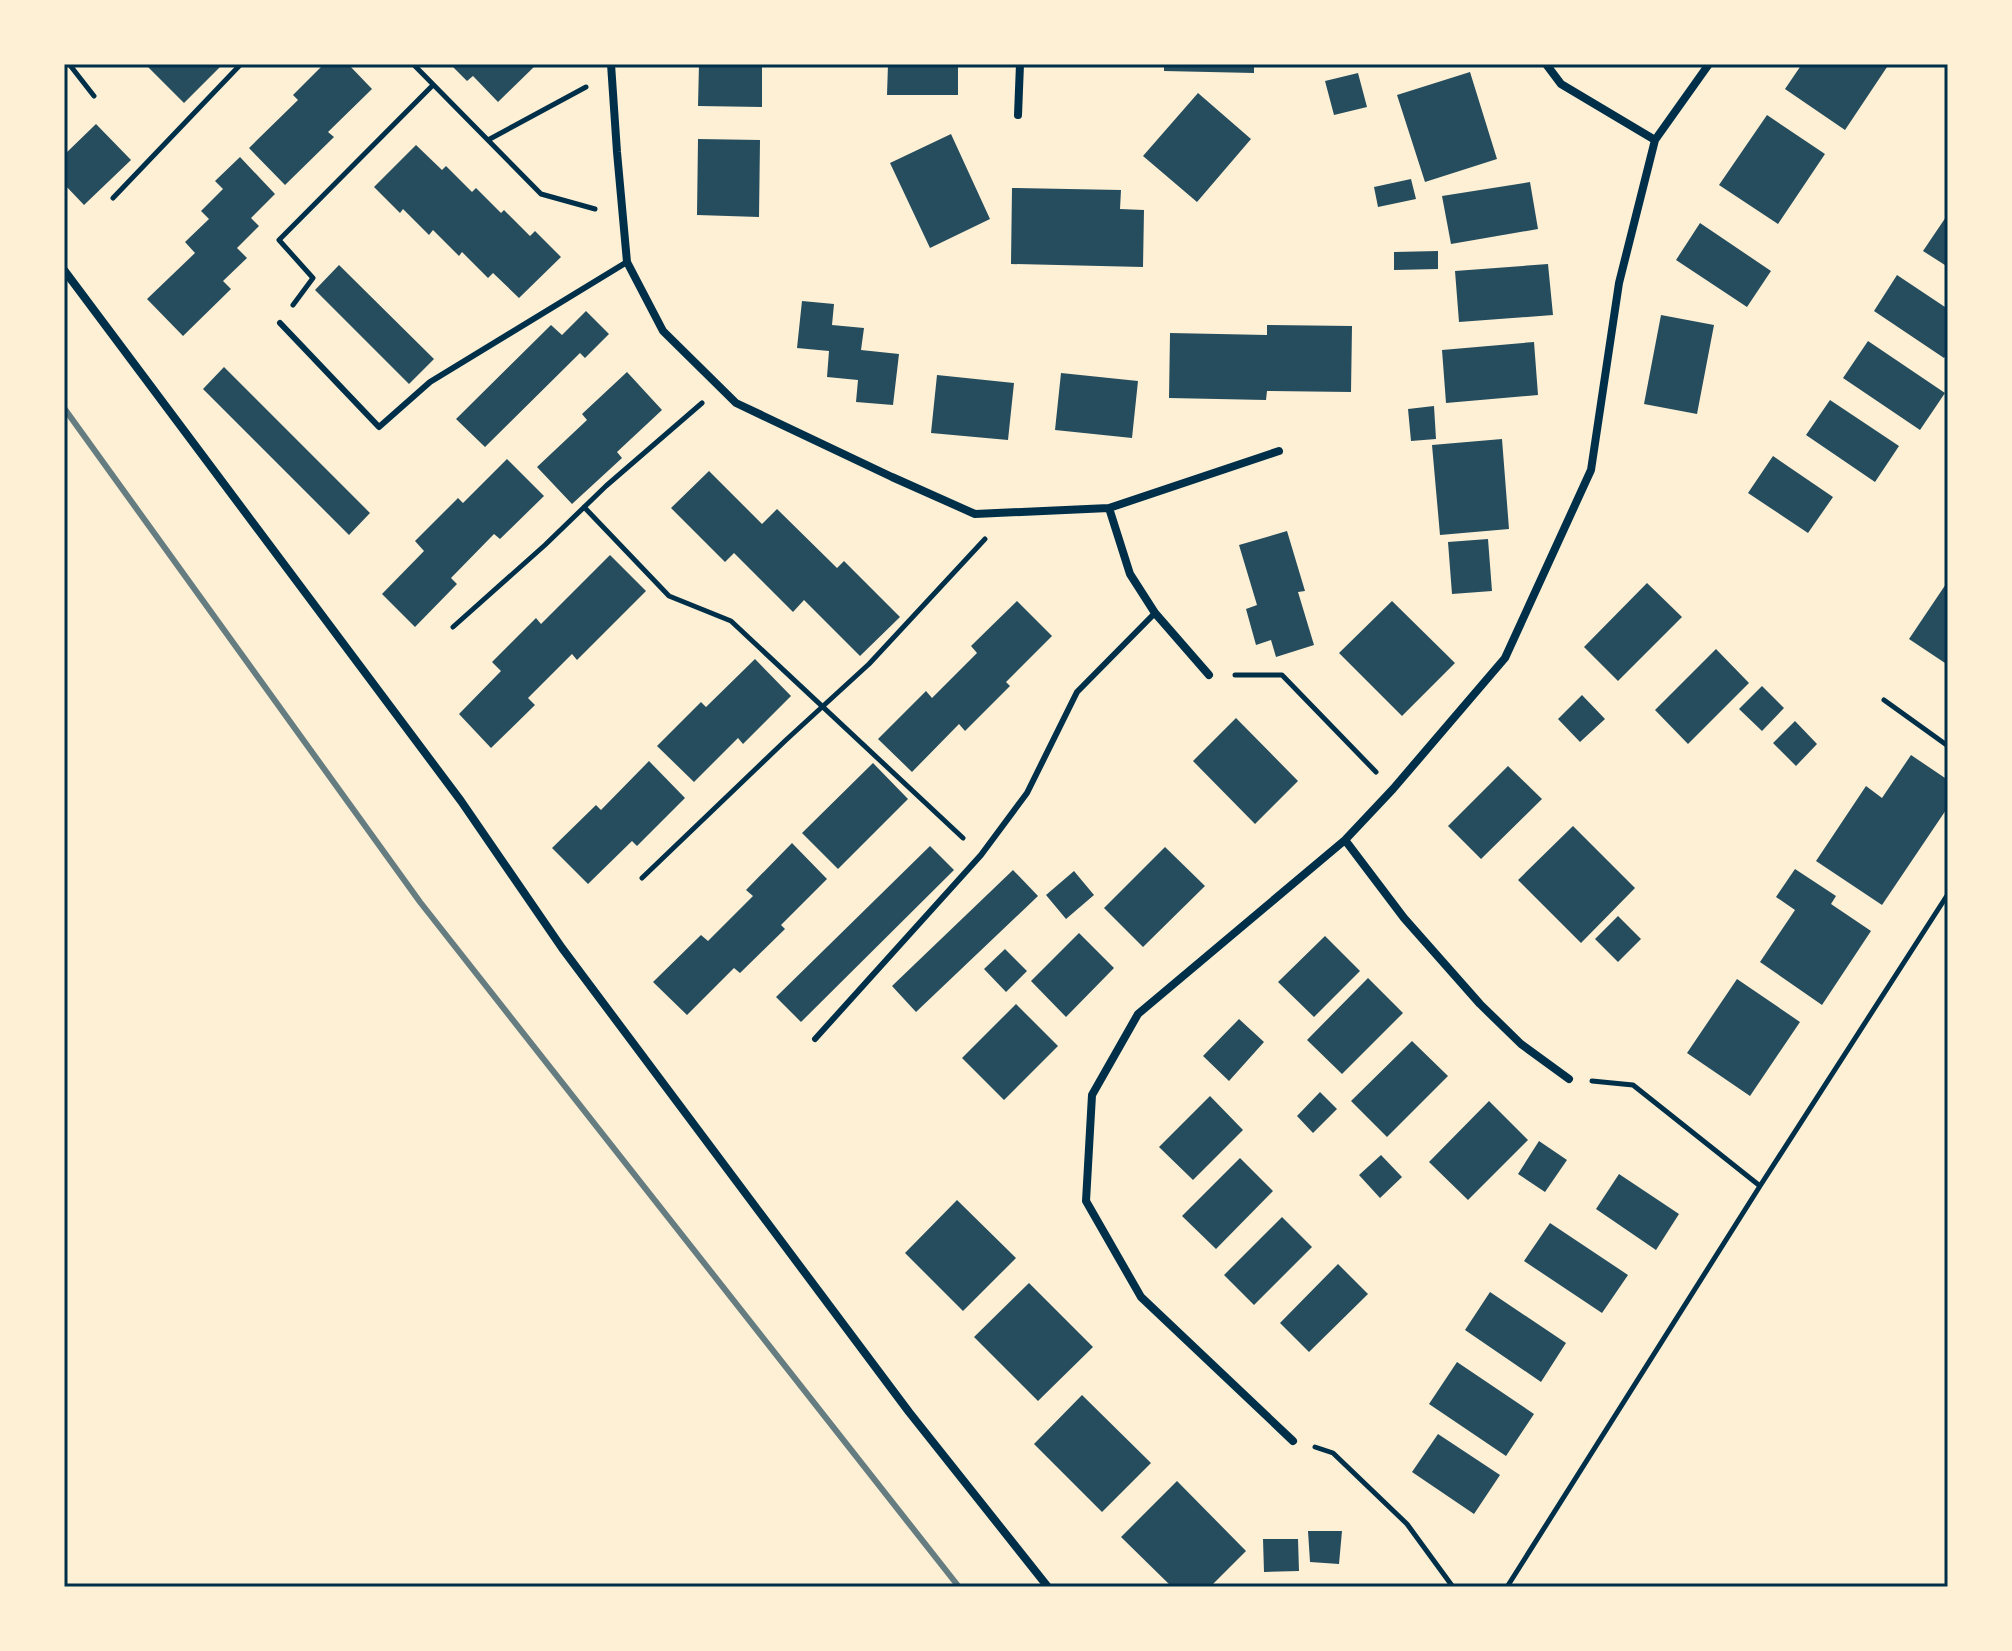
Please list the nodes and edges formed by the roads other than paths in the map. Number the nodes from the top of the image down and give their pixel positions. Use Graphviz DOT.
graph roads {
  1 [pos="1020,64"];
  2 [pos="1546,64"];
  3 [pos="1709,64"];
  4 [pos="611,69"];
  5 [pos="1018,115"];
  6 [pos="1655,140"];
  7 [pos="627,262"];
  8 [pos="64,270"];
  9 [pos="280,323"];
  10 [pos="1279,451"];
  11 [pos="1109,508"];
  12 [pos="1155,613"];
  13 [pos="1209,675"];
  14 [pos="1345,840"];
  15 [pos="815,1039"];
  16 [pos="1569,1079"];
  17 [pos="1293,1441"];
  18 [pos="1048,1587"];
  1 -- 5 [label="street"];
  2 -- 6 [label="street"];
  3 -- 6 [label="street"];
  4 -- 7 [label="street"];
  6 -- 14 [label="street"];
  7 -- 9 [label="lane"];
  7 -- 11 [label="street"];
  8 -- 18 [label="street"];
  10 -- 11 [label="street"];
  11 -- 12 [label="street"];
  12 -- 13 [label="street"];
  12 -- 15 [label="lane"];
  14 -- 16 [label="street"];
  14 -- 17 [label="street"];
}
